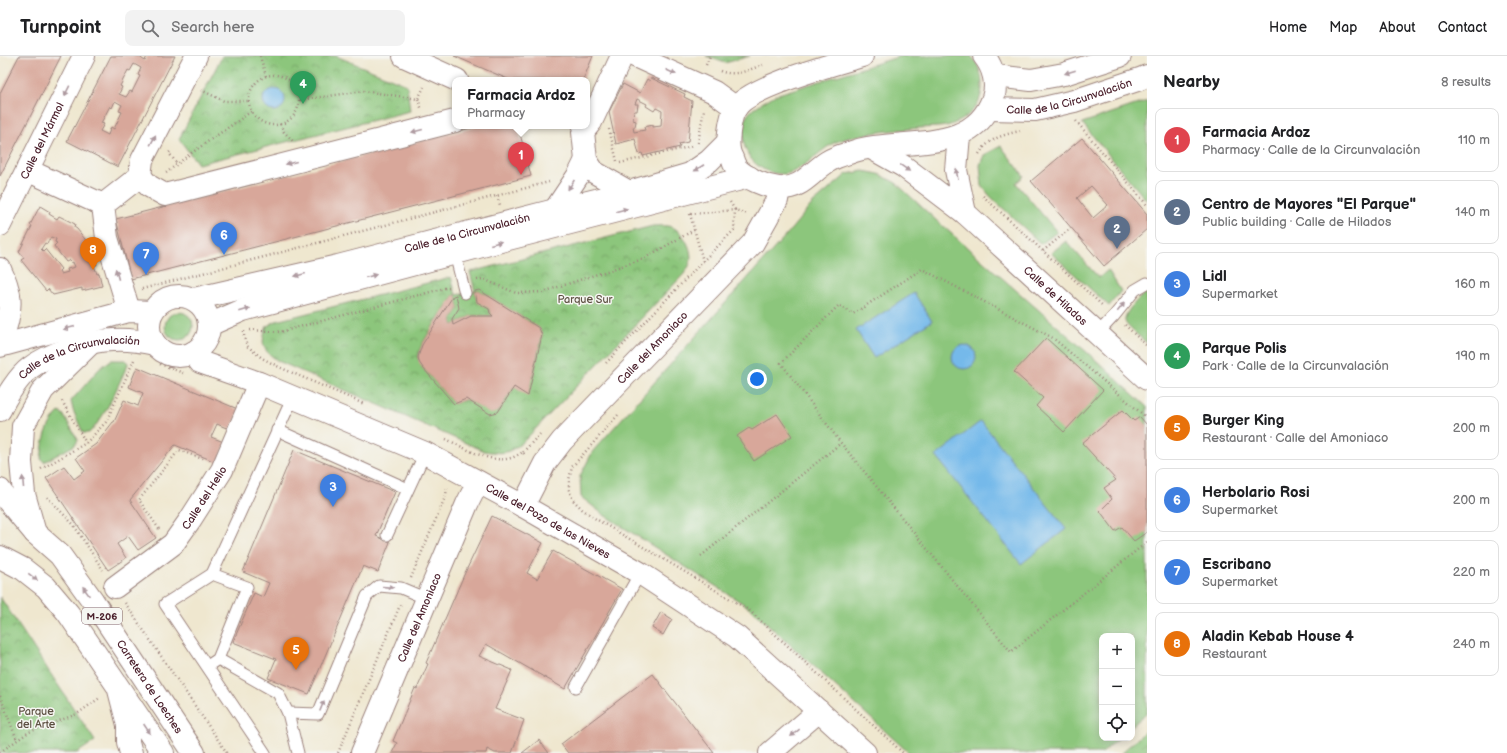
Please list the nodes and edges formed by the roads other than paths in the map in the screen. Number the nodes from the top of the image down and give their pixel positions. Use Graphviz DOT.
graph roads {
  1 [pos="84,56"];
  2 [pos="196,56"];
  3 [pos="404,56"];
  4 [pos="622,56"];
  5 [pos="635,56"];
  6 [pos="862,56"];
  7 [pos="984,56"];
  8 [pos="1120,56"];
  9 [pos="829,61"];
  10 [pos="995,76"];
  11 [pos="1147,76"];
  12 [pos="452,78"];
  13 [pos="736,108"];
  14 [pos="990,109"];
  15 [pos="452,122"];
  16 [pos="590,122"];
  17 [pos="576,129"];
  18 [pos="959,135"];
  19 [pos="728,142"];
  20 [pos="872,148"];
  21 [pos="586,169"];
  22 [pos="27,170"];
  23 [pos="750,177"];
  24 [pos="144,181"];
  25 [pos="779,188"];
  26 [pos="629,192"];
  27 [pos="102,206"];
  28 [pos="555,210"];
  29 [pos="965,212"];
  30 [pos="0,225"];
  31 [pos="455,254"];
  32 [pos="0,269"];
  33 [pos="1147,282"];
  34 [pos="466,293"];
  35 [pos="194,299"];
  36 [pos="129,311"];
  37 [pos="152,312"];
  38 [pos="209,325"];
  39 [pos="1097,334"];
  40 [pos="0,342"];
  41 [pos="91,343"];
  42 [pos="0,346"];
  43 [pos="194,352"];
  44 [pos="155,353"];
  45 [pos="1147,379"];
  46 [pos="259,383"];
  47 [pos="293,397"];
  48 [pos="0,410"];
  49 [pos="277,430"];
  50 [pos="425,453"];
  51 [pos="478,482"];
  52 [pos="408,489"];
  53 [pos="0,490"];
  54 [pos="523,506"];
  55 [pos="34,533"];
  56 [pos="387,535"];
  57 [pos="0,557"];
  58 [pos="640,573"];
  59 [pos="212,574"];
  60 [pos="114,587"];
  61 [pos="427,599"];
  62 [pos="218,659"];
  63 [pos="208,666"];
  64 [pos="117,685"];
  65 [pos="576,687"];
  66 [pos="819,712"];
  67 [pos="288,713"];
  68 [pos="124,749"];
  69 [pos="163,753"];
  70 [pos="194,753"];
  71 [pos="265,753"];
  72 [pos="298,753"];
  73 [pos="362,753"];
  74 [pos="770,753"];
  75 [pos="864,753"];
  1 -- 22 [label="street, Calle del Mármol, one-way"];
  24 -- 2 [label="street, one-way"];
  3 -- 12 [label="street"];
  4 -- 16 [label="street"];
  5 -- 13 [label="street, one-way"];
  6 -- 9 [label="street"];
  7 -- 10 [label="street"];
  8 -- 10 [label="street, Calle de la Circunvalación, one-way"];
  9 -- 13 [label="street"];
  10 -- 14 [label="street"];
  11 -- 14 [label="street, Calle de la Circunvalación"];
  13 -- 19 [label="street"];
  14 -- 18 [label="street"];
  15 -- 24 [label="street, one-way"];
  17 -- 21 [label="street"];
  18 -- 20 [label="street"];
  29 -- 18 [label="street, one-way"];
  19 -- 23 [label="street"];
  19 -- 26 [label="street, Calle de la Circunvalación, one-way"];
  20 -- 25 [label="street"];
  20 -- 29 [label="street, Calle de Hilados, one-way"];
  21 -- 26 [label="street"];
  21 -- 28 [label="street, one-way"];
  22 -- 27 [label="street"];
  22 -- 30 [label="street, Calle del Mármol"];
  23 -- 25 [label="street"];
  31 -- 23 [label="street, Calle de la Circunvalación, one-way"];
  24 -- 27 [label="street"];
  25 -- 54 [label="street, Calle del Amoniaco"];
  26 -- 28 [label="street, Calle de la Circunvalación"];
  36 -- 27 [label="street, one-way"];
  28 -- 35 [label="street, Calle de la Circunvalación, one-way"];
  29 -- 39 [label="street, Calle de Hilados"];
  31 -- 34 [label="lane"];
  38 -- 31 [label="street, Calle de la Circunvalación, one-way"];
  32 -- 40 [label="street"];
  39 -- 33 [label="lane, one-way"];
  35 -- 37 [label="street"];
  35 -- 38 [label="street"];
  36 -- 37 [label="street"];
  36 -- 42 [label="street, one-way"];
  37 -- 44 [label="street"];
  38 -- 43 [label="street"];
  39 -- 45 [label="street, Calle de Hilados"];
  41 -- 44 [label="street, Calle de la Circunvalación"];
  41 -- 48 [label="street, Calle de la Circunvalación"];
  55 -- 41 [label="street, one-way"];
  43 -- 44 [label="street"];
  43 -- 46 [label="street, Calle del Pozo de las Nieves"];
  46 -- 47 [label="street, Calle del Pozo de las Nieves"];
  46 -- 60 [label="street, Calle del Helio"];
  47 -- 49 [label="lane"];
  47 -- 50 [label="street, Calle del Pozo de las Nieves"];
  49 -- 52 [label="lane"];
  49 -- 59 [label="lane"];
  50 -- 51 [label="street, Calle del Pozo de las Nieves"];
  50 -- 52 [label="lane"];
  51 -- 54 [label="street, Calle del Pozo de las Nieves"];
  51 -- 61 [label="street, Calle del Amoniaco"];
  52 -- 56 [label="lane"];
  53 -- 55 [label="street, Carretera de Loeches / M-206"];
  54 -- 58 [label="street, Calle del Pozo de las Nieves"];
  70 -- 55 [label="street, Carretera de Loeches / M-206, one-way"];
  57 -- 64 [label="street, M-206, one-way"];
  58 -- 65 [label="lane"];
  58 -- 66 [label="street, Calle del Pozo de las Nieves"];
  59 -- 62 [label="lane"];
  59 -- 63 [label="lane"];
  67 -- 61 [label="lane, one-way"];
  61 -- 73 [label="street, Calle del Amoniaco"];
  62 -- 63 [label="lane"];
  62 -- 67 [label="lane"];
  63 -- 71 [label="lane"];
  64 -- 68 [label="street"];
  64 -- 69 [label="street, M-206, one-way"];
  66 -- 74 [label="street, one-way"];
  66 -- 75 [label="street, Calle del Pozo de las Nieves"];
  67 -- 72 [label="lane"];
}
